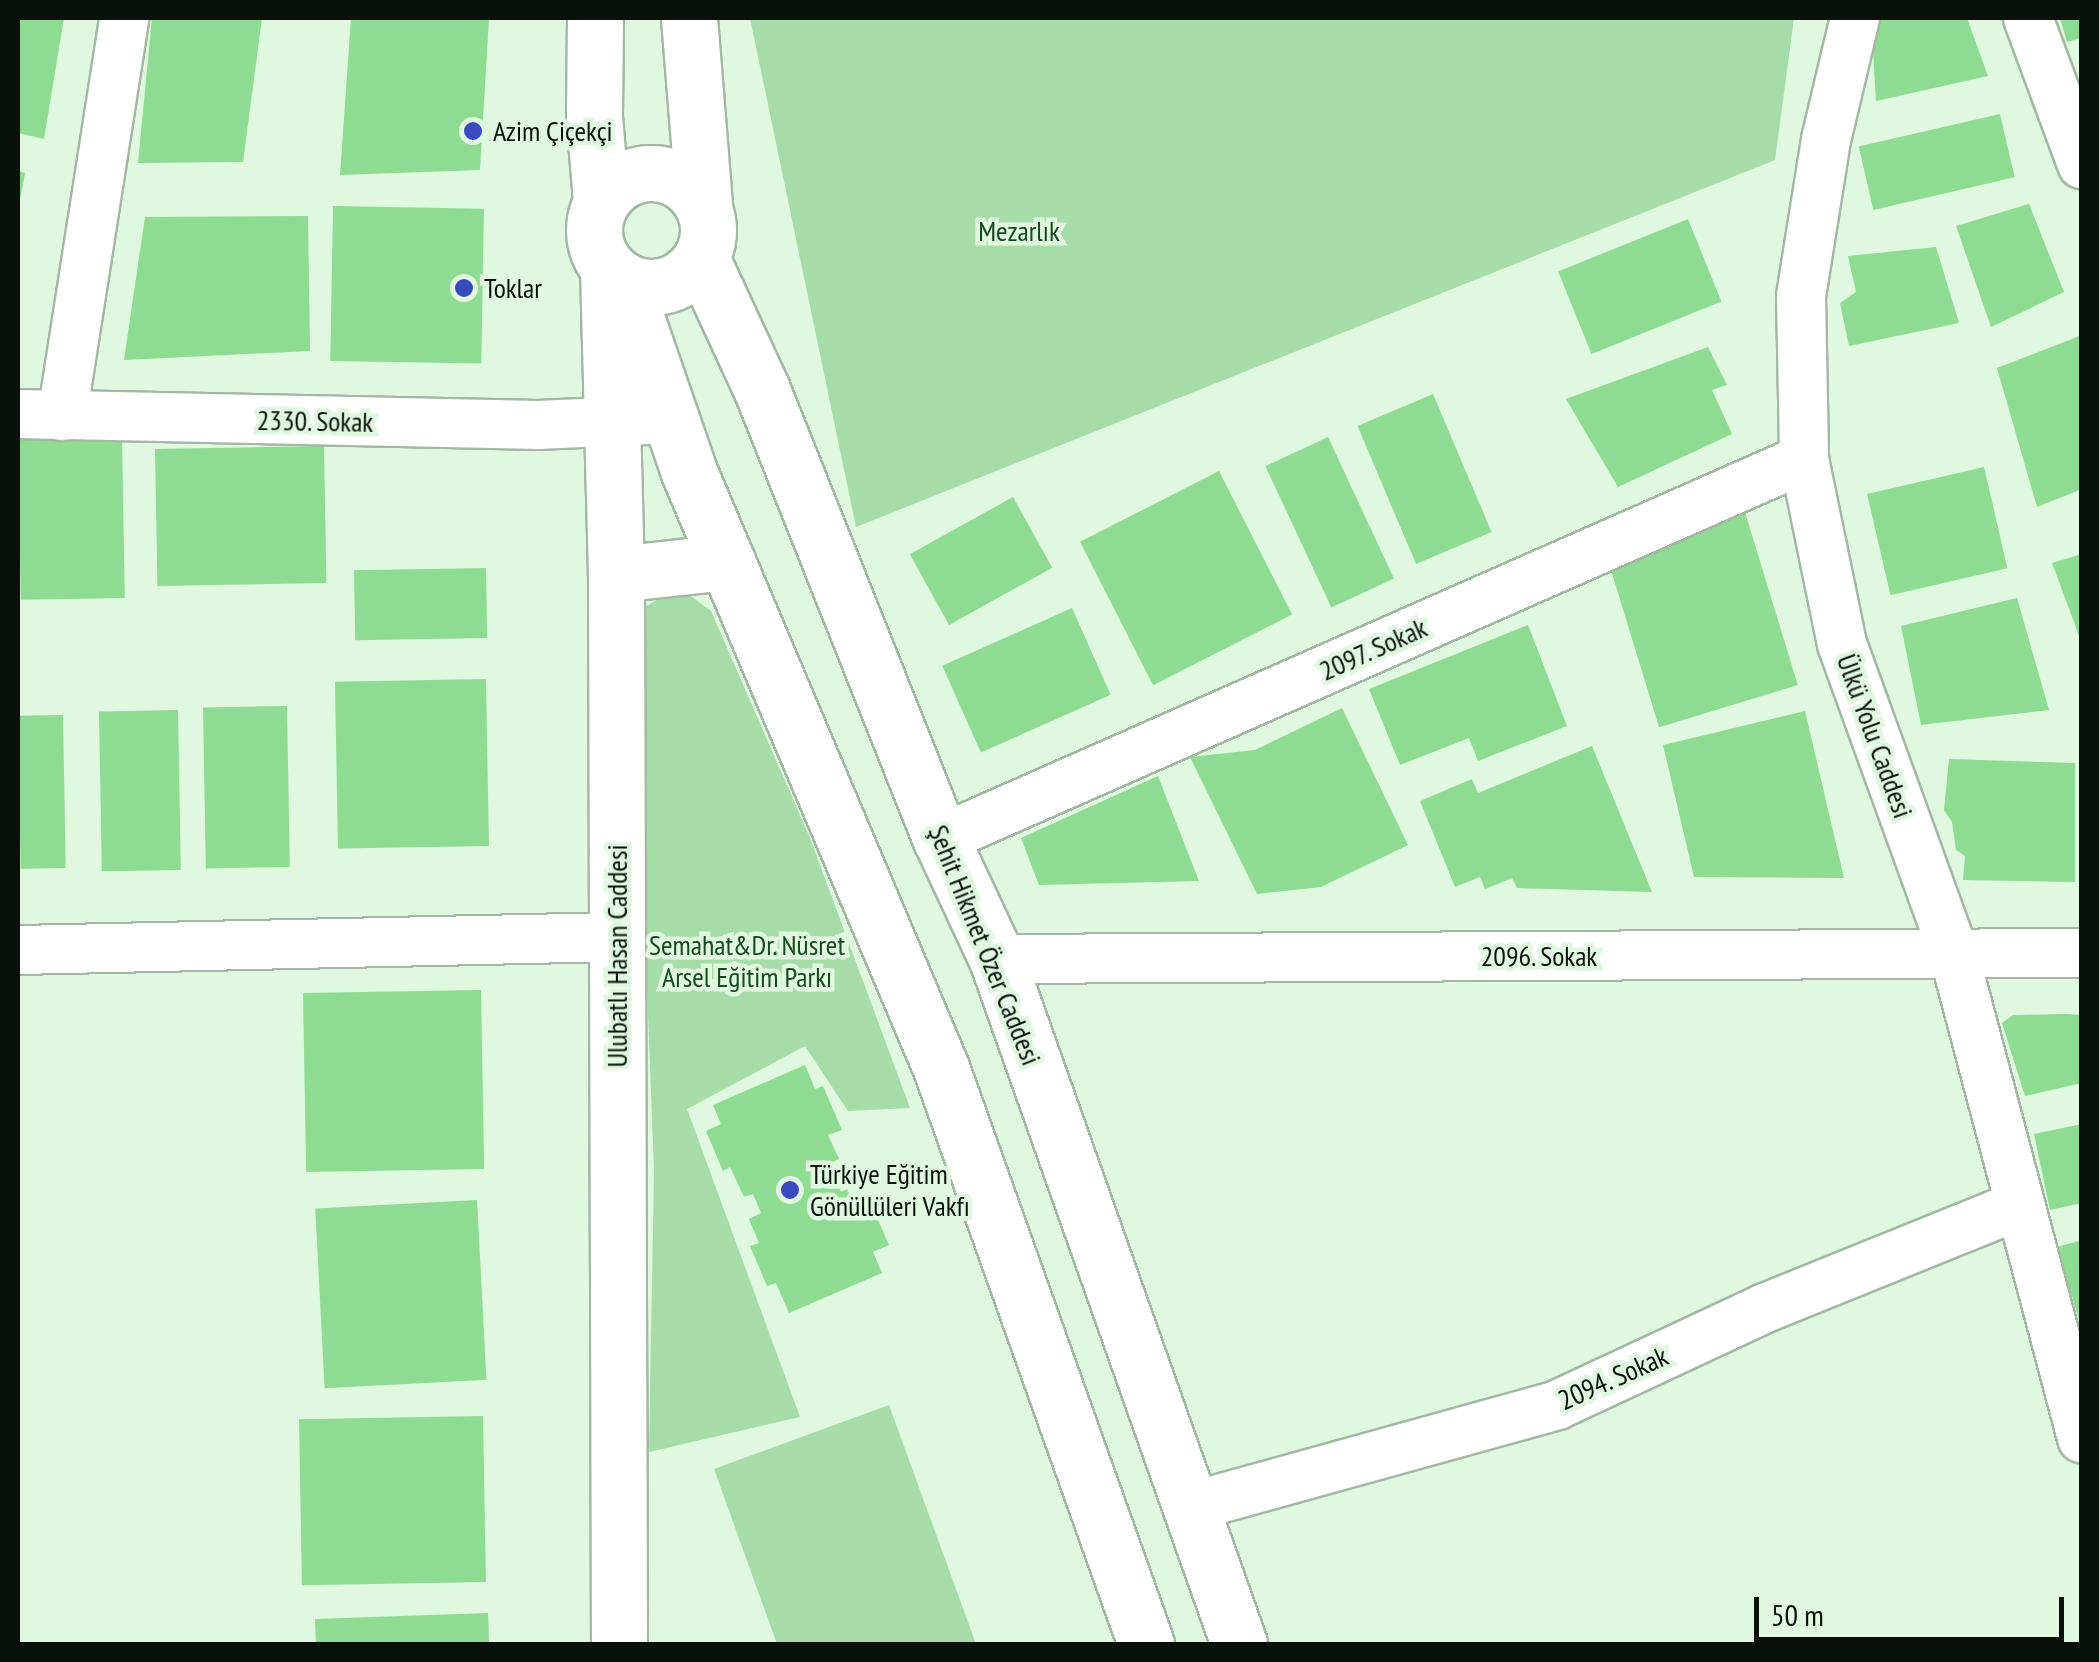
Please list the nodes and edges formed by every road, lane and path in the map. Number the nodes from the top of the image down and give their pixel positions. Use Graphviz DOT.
graph roads {
  1 [pos="124,18"];
  2 [pos="595,18"];
  3 [pos="689,18"];
  4 [pos="1855,18"];
  5 [pos="2028,18"];
  6 [pos="2082,164"];
  7 [pos="601,201"];
  8 [pos="702,232"];
  9 [pos="616,274"];
  10 [pos="40,415"];
  11 [pos="670,419"];
  12 [pos="612,425"];
  13 [pos="1804,460"];
  14 [pos="727,562"];
  15 [pos="616,574"];
  16 [pos="942,839"];
  17 [pos="617,937"];
  18 [pos="18,950"];
  19 [pos="2082,953"];
  20 [pos="1954,954"];
  21 [pos="997,958"];
  22 [pos="2020,1206"];
  23 [pos="2082,1438"];
  24 [pos="1190,1507"];
  25 [pos="619,1644"];
  26 [pos="1146,1644"];
  27 [pos="1239,1644"];
  1 -- 10 [label="street"];
  2 -- 7 [label="main road"];
  3 -- 8 [label="main road, Şehit Hikmet Özer Caddesi"];
  4 -- 13 [label="street, Ülkü Yolu Caddesi"];
  5 -- 6 [label="street"];
  7 -- 8 [label="main road"];
  7 -- 9 [label="main road"];
  8 -- 9 [label="main road"];
  8 -- 16 [label="main road, Şehit Hikmet Özer Caddesi"];
  9 -- 11 [label="main road"];
  9 -- 12 [label="main road, Ulubatlı Hasan Caddesi"];
  10 -- 12 [label="street, 2330. Sokak"];
  11 -- 12 [label="street, 2330. Sokak"];
  11 -- 14 [label="main road"];
  12 -- 15 [label="main road, Ulubatlı Hasan Caddesi"];
  13 -- 16 [label="street, 2097. Sokak"];
  13 -- 20 [label="street, Ülkü Yolu Caddesi"];
  14 -- 15 [label="main road"];
  14 -- 26 [label="main road"];
  15 -- 17 [label="main road, Ulubatlı Hasan Caddesi"];
  16 -- 21 [label="main road, Şehit Hikmet Özer Caddesi"];
  17 -- 18 [label="street"];
  17 -- 25 [label="main road, Ulubatlı Hasan Caddesi"];
  19 -- 20 [label="street, 2096. Sokak"];
  20 -- 21 [label="street, 2096. Sokak"];
  20 -- 22 [label="street, Ülkü Yolu Caddesi"];
  21 -- 24 [label="main road, Şehit Hikmet Özer Caddesi"];
  22 -- 23 [label="street, Ülkü Yolu Caddesi"];
  22 -- 24 [label="street, 2094. Sokak"];
  24 -- 27 [label="main road, Şehit Hikmet Özer Caddesi"];
}
